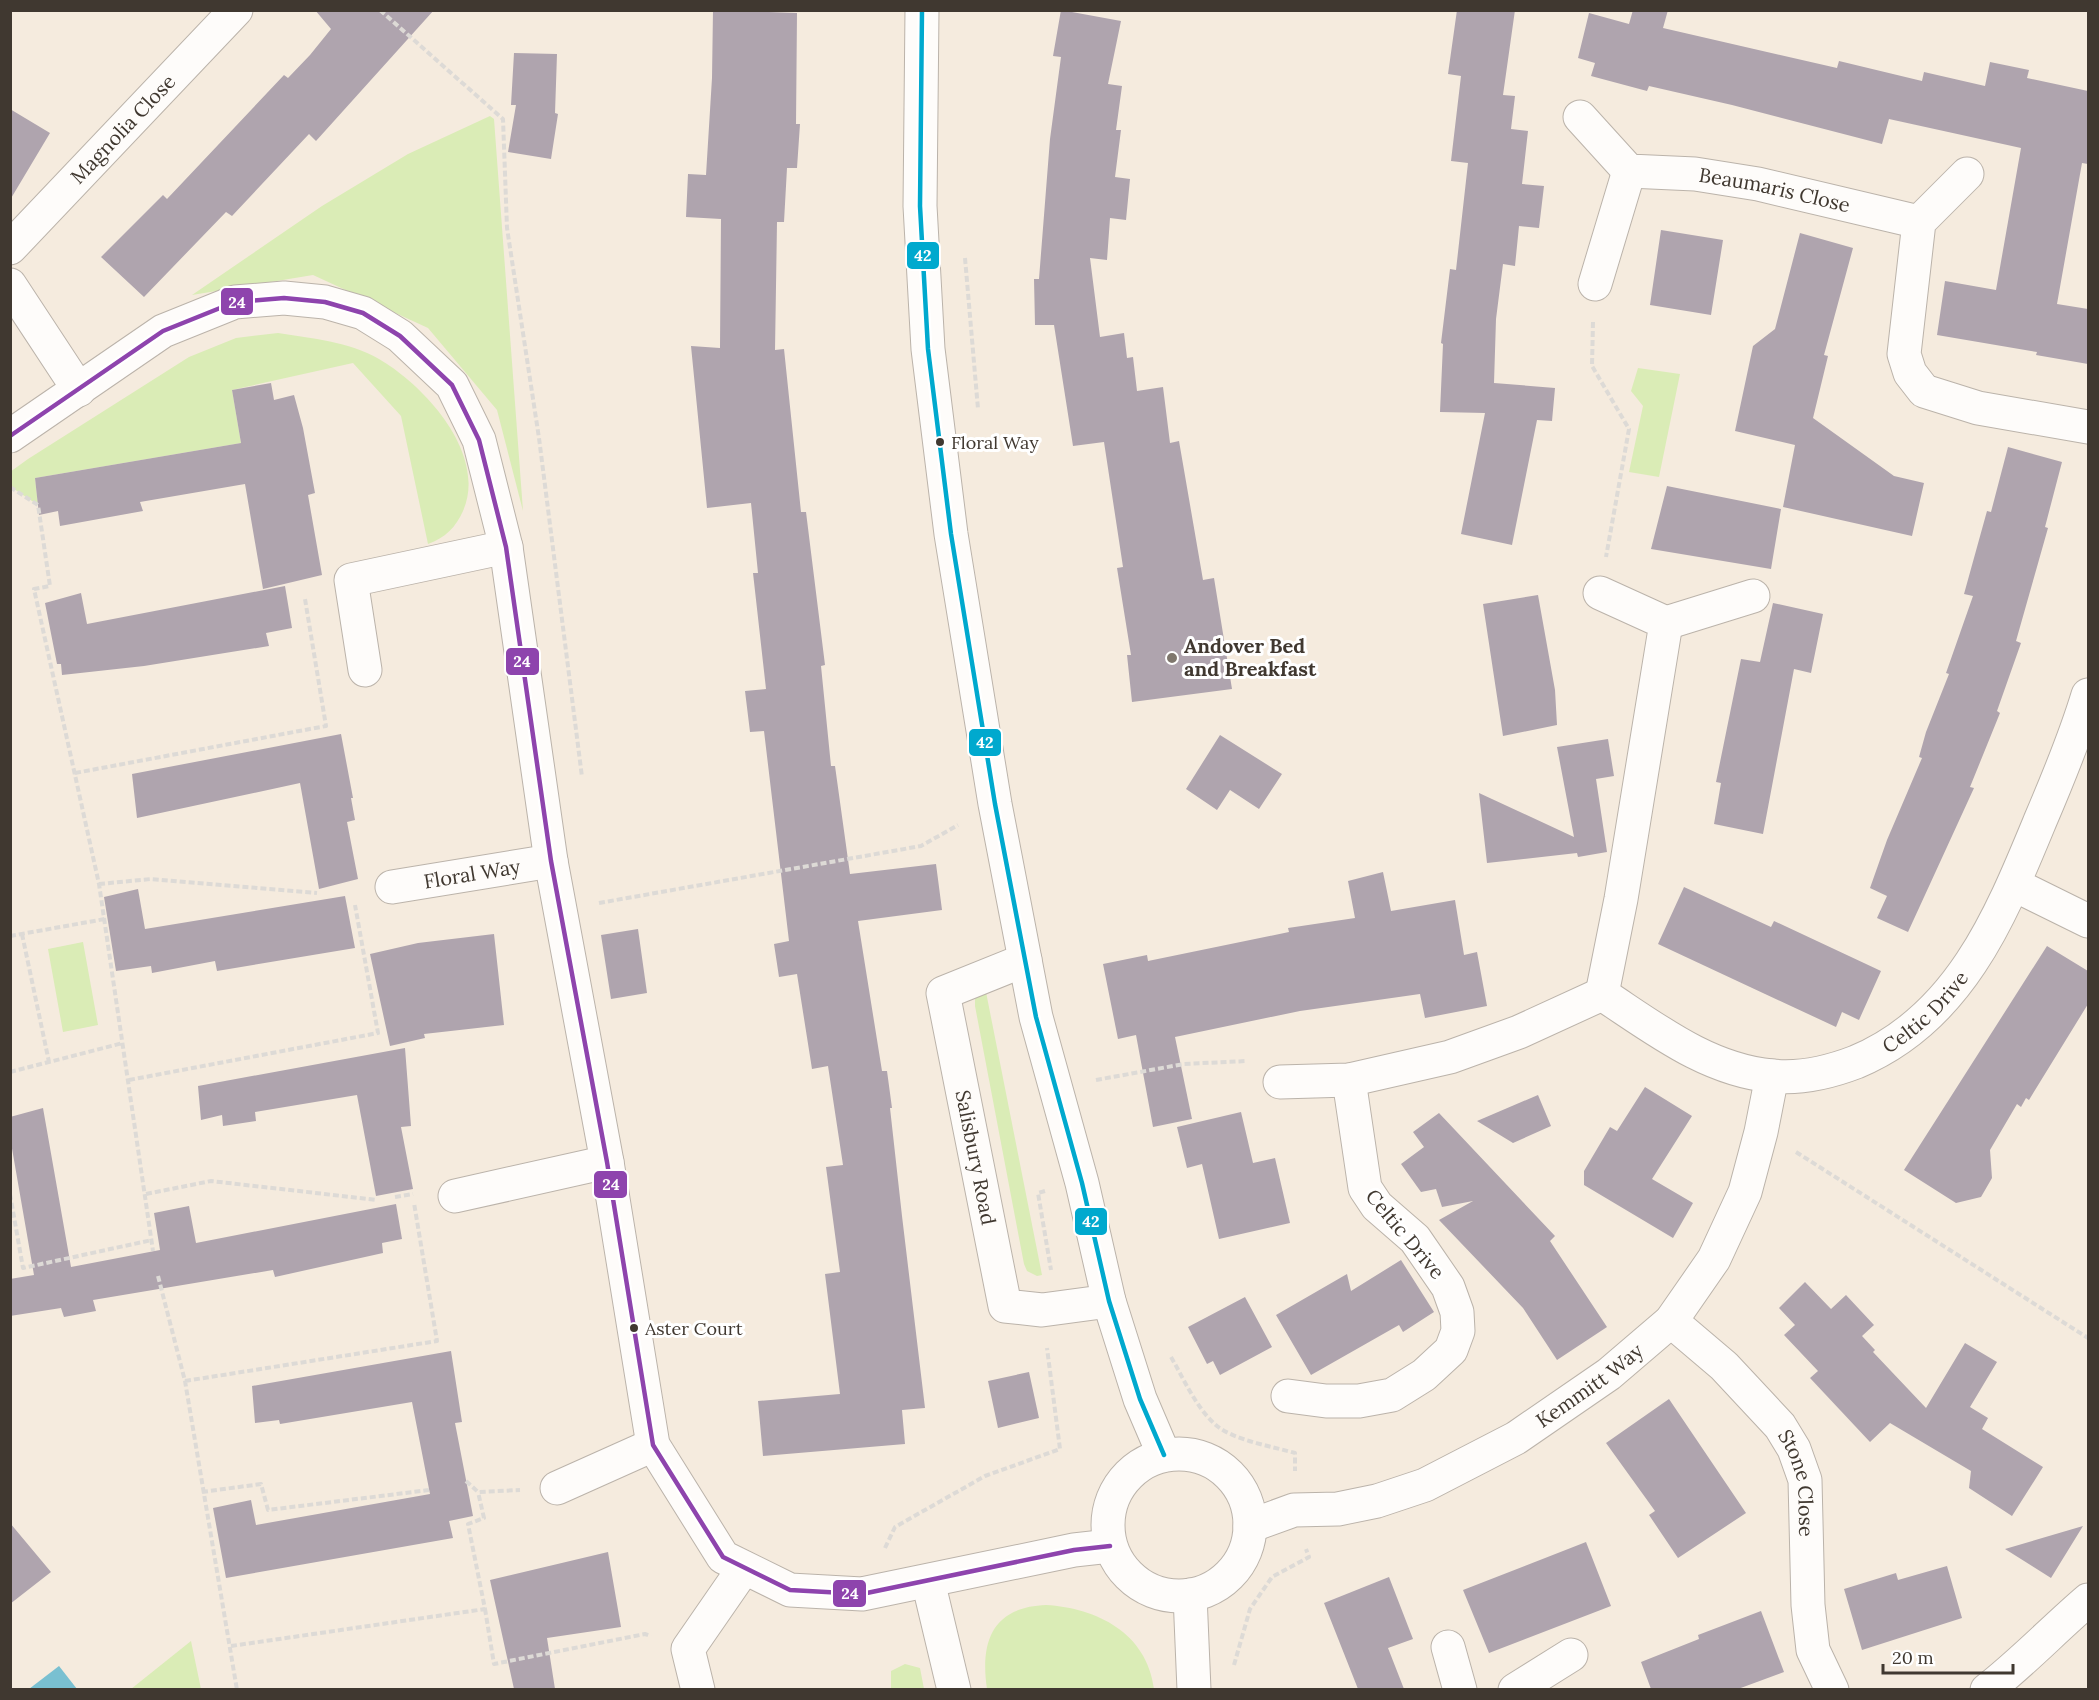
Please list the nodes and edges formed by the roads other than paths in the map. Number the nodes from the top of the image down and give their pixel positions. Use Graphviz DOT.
graph roads {
  1 [pos="236,10"];
  2 [pos="922,10"];
  3 [pos="1580,117"];
  4 [pos="1629,171"];
  5 [pos="1967,174"];
  6 [pos="1919,222"];
  7 [pos="10,248"];
  8 [pos="1594,284"];
  9 [pos="10,285"];
  10 [pos="79,390"];
  11 [pos="2088,427"];
  12 [pos="10,436"];
  13 [pos="506,547"];
  14 [pos="1600,593"];
  15 [pos="1753,597"];
  16 [pos="1666,623"];
  17 [pos="365,670"];
  18 [pos="2088,694"];
  19 [pos="551,861"];
  20 [pos="2015,885"];
  21 [pos="392,886"];
  22 [pos="2088,921"];
  23 [pos="1025,960"];
  24 [pos="1602,994"];
  25 [pos="1772,1076"];
  26 [pos="1349,1080"];
  27 [pos="1280,1082"];
  28 [pos="607,1162"];
  29 [pos="440,1194"];
  30 [pos="1109,1300"];
  31 [pos="1671,1321"];
  32 [pos="1287,1396"];
  33 [pos="653,1445"];
  34 [pos="1164,1455"];
  35 [pos="557,1488"];
  36 [pos="1250,1526"];
  37 [pos="1110,1546"];
  38 [pos="744,1568"];
  39 [pos="928,1581"];
  40 [pos="1190,1595"];
  41 [pos="2088,1600"];
  42 [pos="1448,1647"];
  43 [pos="1571,1655"];
  44 [pos="698,1689"];
  45 [pos="954,1689"];
  46 [pos="1194,1689"];
  47 [pos="1460,1689"];
  48 [pos="1515,1689"];
  49 [pos="1832,1689"];
  50 [pos="1988,1689"];
  1 -- 7 [label="street, Magnolia Close"];
  2 -- 23 [label="street"];
  3 -- 4 [label="street"];
  4 -- 6 [label="street, Beaumaris Close"];
  4 -- 8 [label="street"];
  5 -- 6 [label="street"];
  6 -- 11 [label="street"];
  9 -- 10 [label="street"];
  10 -- 12 [label="street"];
  10 -- 13 [label="street"];
  13 -- 17 [label="street"];
  13 -- 19 [label="street"];
  14 -- 16 [label="street"];
  15 -- 16 [label="street"];
  16 -- 24 [label="street"];
  18 -- 20 [label="street, Celtic Drive"];
  19 -- 21 [label="street, Floral Way"];
  19 -- 28 [label="street"];
  20 -- 22 [label="street"];
  20 -- 25 [label="street, Celtic Drive"];
  23 -- 30 [label="street"];
  23 -- 30 [label="street, Salisbury Road"];
  24 -- 25 [label="street, Celtic Drive"];
  24 -- 26 [label="street"];
  25 -- 31 [label="street, Kemmitt Way"];
  26 -- 27 [label="street"];
  26 -- 32 [label="street, Celtic Drive"];
  28 -- 29 [label="street"];
  28 -- 33 [label="street"];
  30 -- 34 [label="street"];
  31 -- 36 [label="street, Kemmitt Way"];
  31 -- 49 [label="street, Stone Close"];
  33 -- 35 [label="street"];
  33 -- 38 [label="street"];
  34 -- 36 [label="street"];
  34 -- 37 [label="street"];
  36 -- 40 [label="street"];
  37 -- 39 [label="street"];
  37 -- 40 [label="street"];
  38 -- 39 [label="street"];
  38 -- 44 [label="street"];
  39 -- 45 [label="street"];
  40 -- 46 [label="street"];
  41 -- 50 [label="street"];
  42 -- 47 [label="street"];
  43 -- 48 [label="street"];
}
